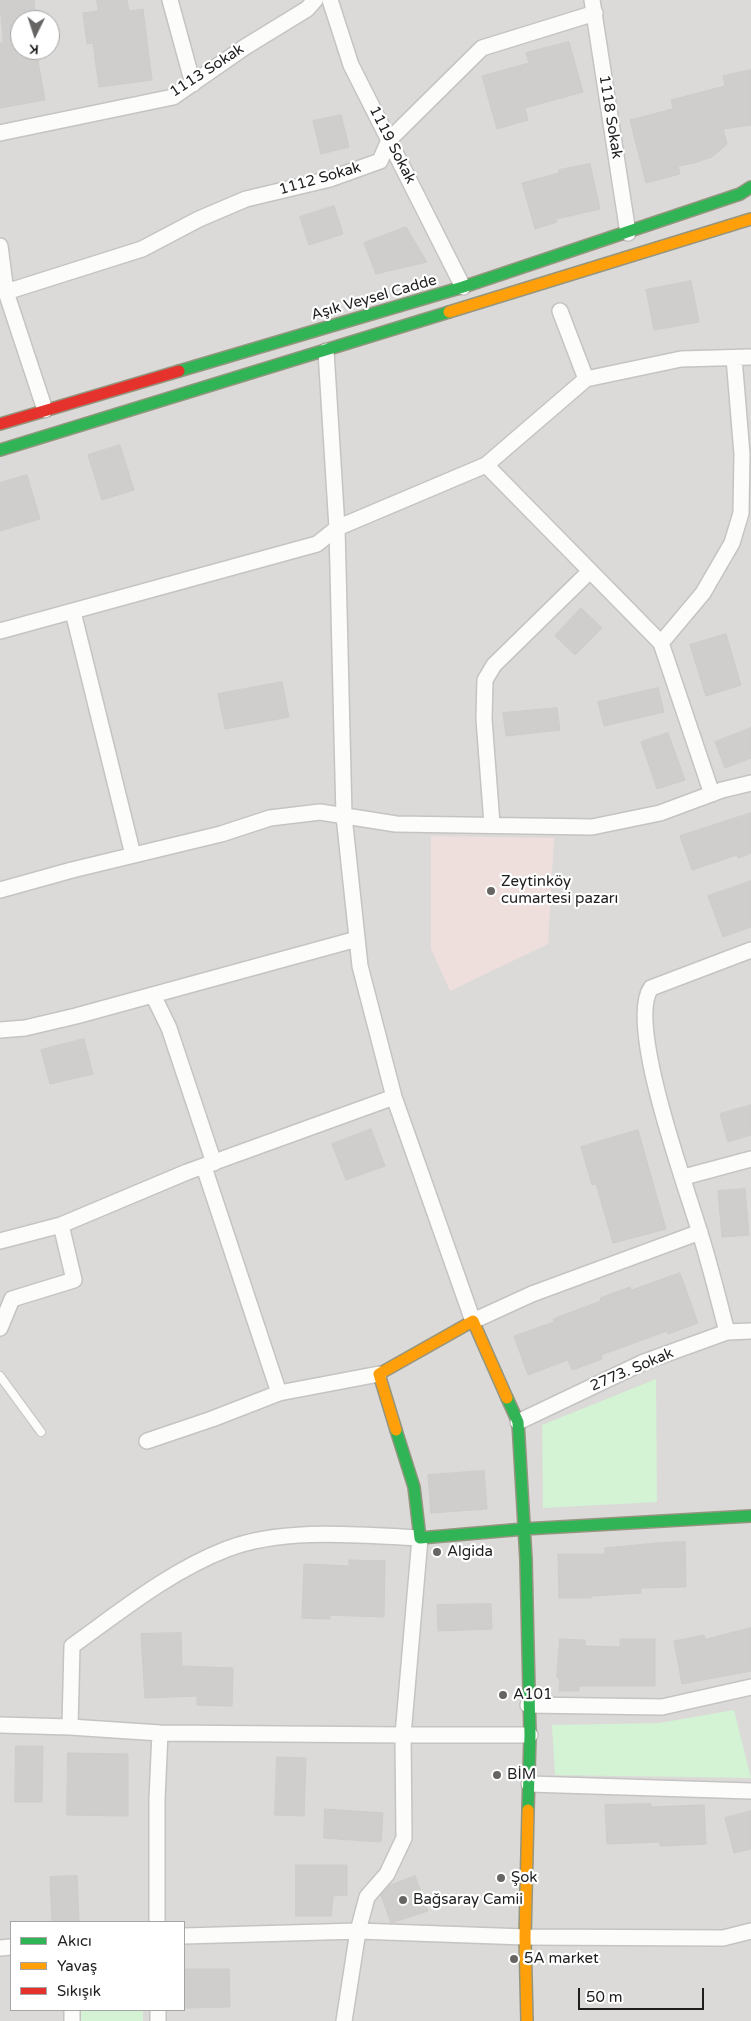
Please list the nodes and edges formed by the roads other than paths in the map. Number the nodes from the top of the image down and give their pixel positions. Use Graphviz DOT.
graph roads {
  1 [pos="170,0"];
  2 [pos="314,0"];
  3 [pos="330,0"];
  4 [pos="593,6"];
  5 [pos="193,84"];
  6 [pos="0,133"];
  7 [pos="389,140"];
  8 [pos="751,187"];
  9 [pos="751,219"];
  10 [pos="628,233"];
  11 [pos="0,246"];
  12 [pos="463,287"];
  13 [pos="6,292"];
  14 [pos="560,311"];
  15 [pos="326,351"];
  16 [pos="751,357"];
  17 [pos="734,358"];
  18 [pos="586,379"];
  19 [pos="45,410"];
  20 [pos="0,424"];
  21 [pos="0,450"];
  22 [pos="486,465"];
  23 [pos="336,528"];
  24 [pos="590,571"];
  25 [pos="73,612"];
  26 [pos="0,631"];
  27 [pos="661,643"];
  28 [pos="751,783"];
  29 [pos="712,794"];
  30 [pos="344,816"];
  31 [pos="492,824"];
  32 [pos="133,855"];
  33 [pos="0,890"];
  34 [pos="357,938"];
  35 [pos="751,950"];
  36 [pos="153,995"];
  37 [pos="0,1030"];
  38 [pos="394,1097"];
  39 [pos="751,1159"];
  40 [pos="209,1165"];
  41 [pos="684,1177"];
  42 [pos="61,1226"];
  43 [pos="700,1232"];
  44 [pos="0,1241"];
  45 [pos="473,1321"];
  46 [pos="0,1328"];
  47 [pos="751,1331"];
  48 [pos="728,1332"];
  49 [pos="379,1374"];
  50 [pos="0,1376"];
  51 [pos="279,1393"];
  52 [pos="518,1422"];
  53 [pos="41,1432"];
  54 [pos="147,1441"];
  55 [pos="751,1516"];
  56 [pos="524,1529"];
  57 [pos="420,1538"];
  58 [pos="751,1687"];
  59 [pos="528,1705"];
  60 [pos="0,1725"];
  61 [pos="70,1727"];
  62 [pos="160,1733"];
  63 [pos="403,1735"];
  64 [pos="530,1735"];
  65 [pos="528,1784"];
  66 [pos="751,1791"];
  67 [pos="157,1921"];
  68 [pos="358,1931"];
  69 [pos="751,1931"];
  70 [pos="185,1936"];
  71 [pos="525,1937"];
  72 [pos="344,2021"];
  73 [pos="528,2021"];
  1 -- 5 [label="street"];
  2 -- 5 [label="street, 1113 Sokak"];
  3 -- 7 [label="street, 1119 Sokak"];
  4 -- 7 [label="street, 1112 Sokak"];
  4 -- 10 [label="street, 1118 Sokak"];
  5 -- 6 [label="street, 1113 Sokak"];
  7 -- 12 [label="street, 1119 Sokak"];
  7 -- 13 [label="street, 1112 Sokak"];
  8 -- 10 [label="main road, Aşık Veysel Cadde"];
  9 -- 15 [label="main road"];
  10 -- 12 [label="main road, Aşık Veysel Cadde"];
  11 -- 13 [label="street"];
  12 -- 19 [label="main road, Aşık Veysel Cadde"];
  13 -- 19 [label="street"];
  14 -- 18 [label="street"];
  15 -- 21 [label="main road"];
  15 -- 23 [label="street"];
  16 -- 17 [label="street"];
  17 -- 18 [label="street"];
  17 -- 27 [label="street"];
  18 -- 22 [label="street"];
  19 -- 20 [label="main road, Aşık Veysel Cadde"];
  22 -- 23 [label="street"];
  22 -- 24 [label="street"];
  23 -- 25 [label="street"];
  23 -- 30 [label="street"];
  24 -- 27 [label="street"];
  24 -- 31 [label="street"];
  25 -- 26 [label="street"];
  25 -- 32 [label="street"];
  27 -- 29 [label="street"];
  28 -- 29 [label="street"];
  29 -- 31 [label="street"];
  30 -- 31 [label="street"];
  30 -- 32 [label="street"];
  30 -- 34 [label="street"];
  32 -- 33 [label="street"];
  34 -- 36 [label="street"];
  34 -- 38 [label="street"];
  35 -- 41 [label="street"];
  36 -- 37 [label="street"];
  36 -- 40 [label="street"];
  38 -- 40 [label="street"];
  38 -- 45 [label="street"];
  39 -- 41 [label="street"];
  40 -- 42 [label="street"];
  40 -- 51 [label="street"];
  41 -- 43 [label="street"];
  42 -- 44 [label="street"];
  42 -- 46 [label="street"];
  43 -- 45 [label="street"];
  43 -- 48 [label="street"];
  45 -- 49 [label="main road"];
  45 -- 52 [label="main road"];
  47 -- 48 [label="street, 2773. Sokak"];
  48 -- 52 [label="street, 2773. Sokak"];
  49 -- 51 [label="street"];
  49 -- 57 [label="main road"];
  50 -- 53 [label="lane"];
  51 -- 54 [label="street"];
  52 -- 56 [label="main road"];
  55 -- 56 [label="main road"];
  56 -- 57 [label="main road"];
  56 -- 59 [label="main road"];
  57 -- 61 [label="street"];
  57 -- 63 [label="street"];
  58 -- 59 [label="street"];
  59 -- 64 [label="main road"];
  60 -- 61 [label="street"];
  61 -- 62 [label="street"];
  62 -- 63 [label="street"];
  62 -- 67 [label="street"];
  63 -- 64 [label="street"];
  63 -- 68 [label="street"];
  64 -- 65 [label="main road"];
  65 -- 66 [label="street"];
  65 -- 71 [label="main road"];
  68 -- 70 [label="street"];
  68 -- 71 [label="street"];
  68 -- 72 [label="street"];
  69 -- 71 [label="street"];
  71 -- 73 [label="main road"];
}
